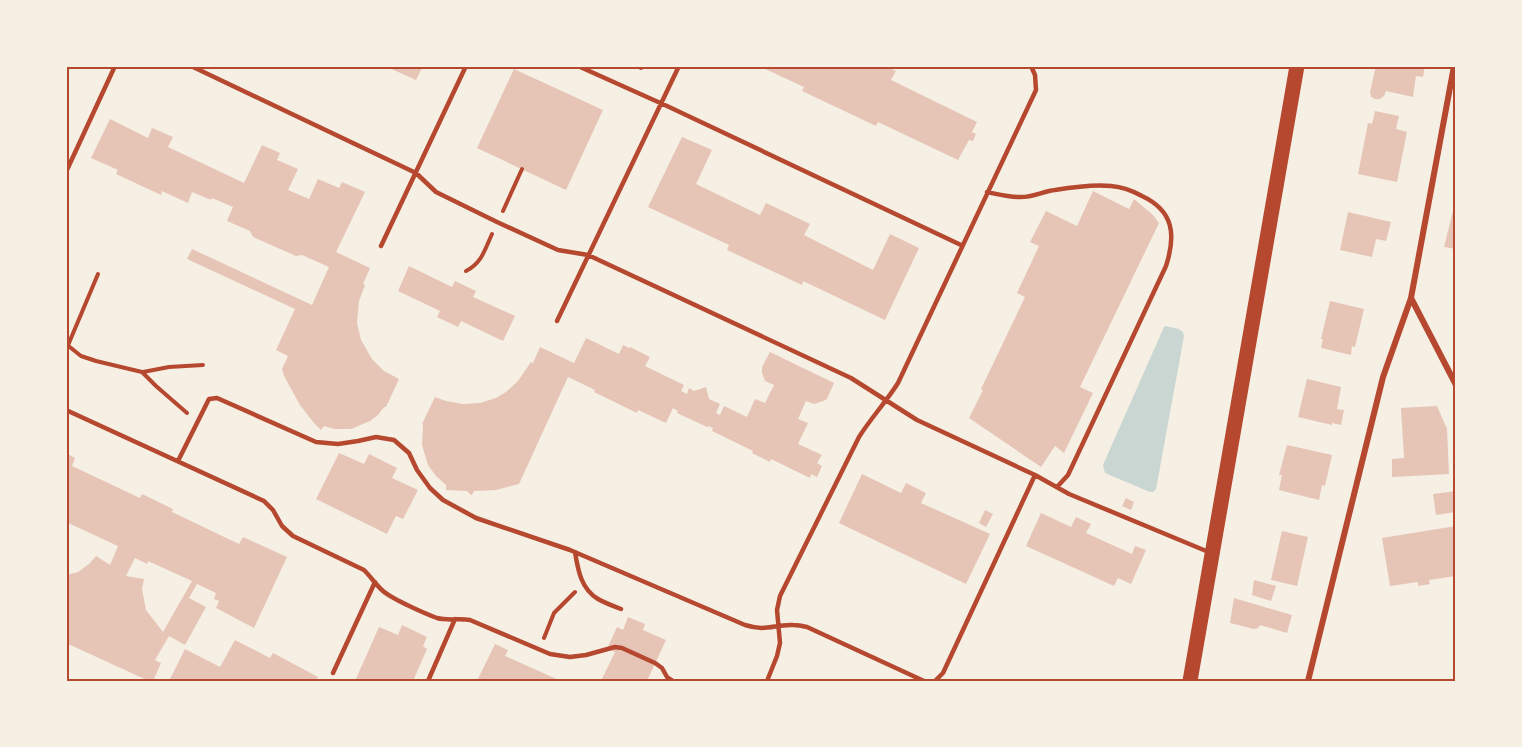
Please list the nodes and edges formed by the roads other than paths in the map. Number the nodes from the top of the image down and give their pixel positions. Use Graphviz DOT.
graph roads {
  1 [pos="115,66"];
  2 [pos="191,66"];
  3 [pos="466,66"];
  4 [pos="578,66"];
  5 [pos="679,66"];
  6 [pos="1031,66"];
  7 [pos="1297,66"];
  8 [pos="1454,66"];
  9 [pos="660,103"];
  10 [pos="66,172"];
  11 [pos="416,173"];
  12 [pos="987,192"];
  13 [pos="961,245"];
  14 [pos="381,246"];
  15 [pos="588,255"];
  16 [pos="1411,298"];
  17 [pos="557,321"];
  18 [pos="1456,385"];
  19 [pos="887,400"];
  20 [pos="66,410"];
  21 [pos="178,461"];
  22 [pos="1035,475"];
  23 [pos="1057,488"];
  24 [pos="575,552"];
  25 [pos="1213,554"];
  26 [pos="375,582"];
  27 [pos="621,609"];
  28 [pos="455,619"];
  29 [pos="777,627"];
  30 [pos="333,673"];
  31 [pos="428,681"];
  32 [pos="673,681"];
  33 [pos="767,681"];
  34 [pos="924,681"];
  35 [pos="935,681"];
  36 [pos="1191,681"];
  37 [pos="1308,681"];
  1 -- 10 [label="lane"];
  2 -- 11 [label="lane"];
  3 -- 11 [label="lane"];
  4 -- 9 [label="lane"];
  5 -- 9 [label="lane"];
  6 -- 12 [label="lane"];
  7 -- 25 [label="main road"];
  8 -- 16 [label="street"];
  9 -- 13 [label="lane"];
  9 -- 15 [label="lane"];
  11 -- 14 [label="lane"];
  11 -- 15 [label="lane"];
  12 -- 13 [label="lane"];
  12 -- 23 [label="lane"];
  13 -- 19 [label="lane"];
  15 -- 17 [label="lane"];
  15 -- 19 [label="lane"];
  16 -- 18 [label="street"];
  16 -- 37 [label="street"];
  19 -- 22 [label="lane"];
  19 -- 29 [label="lane"];
  20 -- 21 [label="lane"];
  21 -- 24 [label="lane"];
  21 -- 26 [label="lane"];
  22 -- 23 [label="lane"];
  22 -- 35 [label="lane"];
  23 -- 25 [label="lane"];
  24 -- 27 [label="lane"];
  24 -- 29 [label="lane"];
  25 -- 36 [label="main road"];
  26 -- 28 [label="lane"];
  26 -- 30 [label="lane"];
  28 -- 31 [label="lane"];
  28 -- 32 [label="lane"];
  29 -- 33 [label="lane"];
  29 -- 34 [label="lane"];
}
